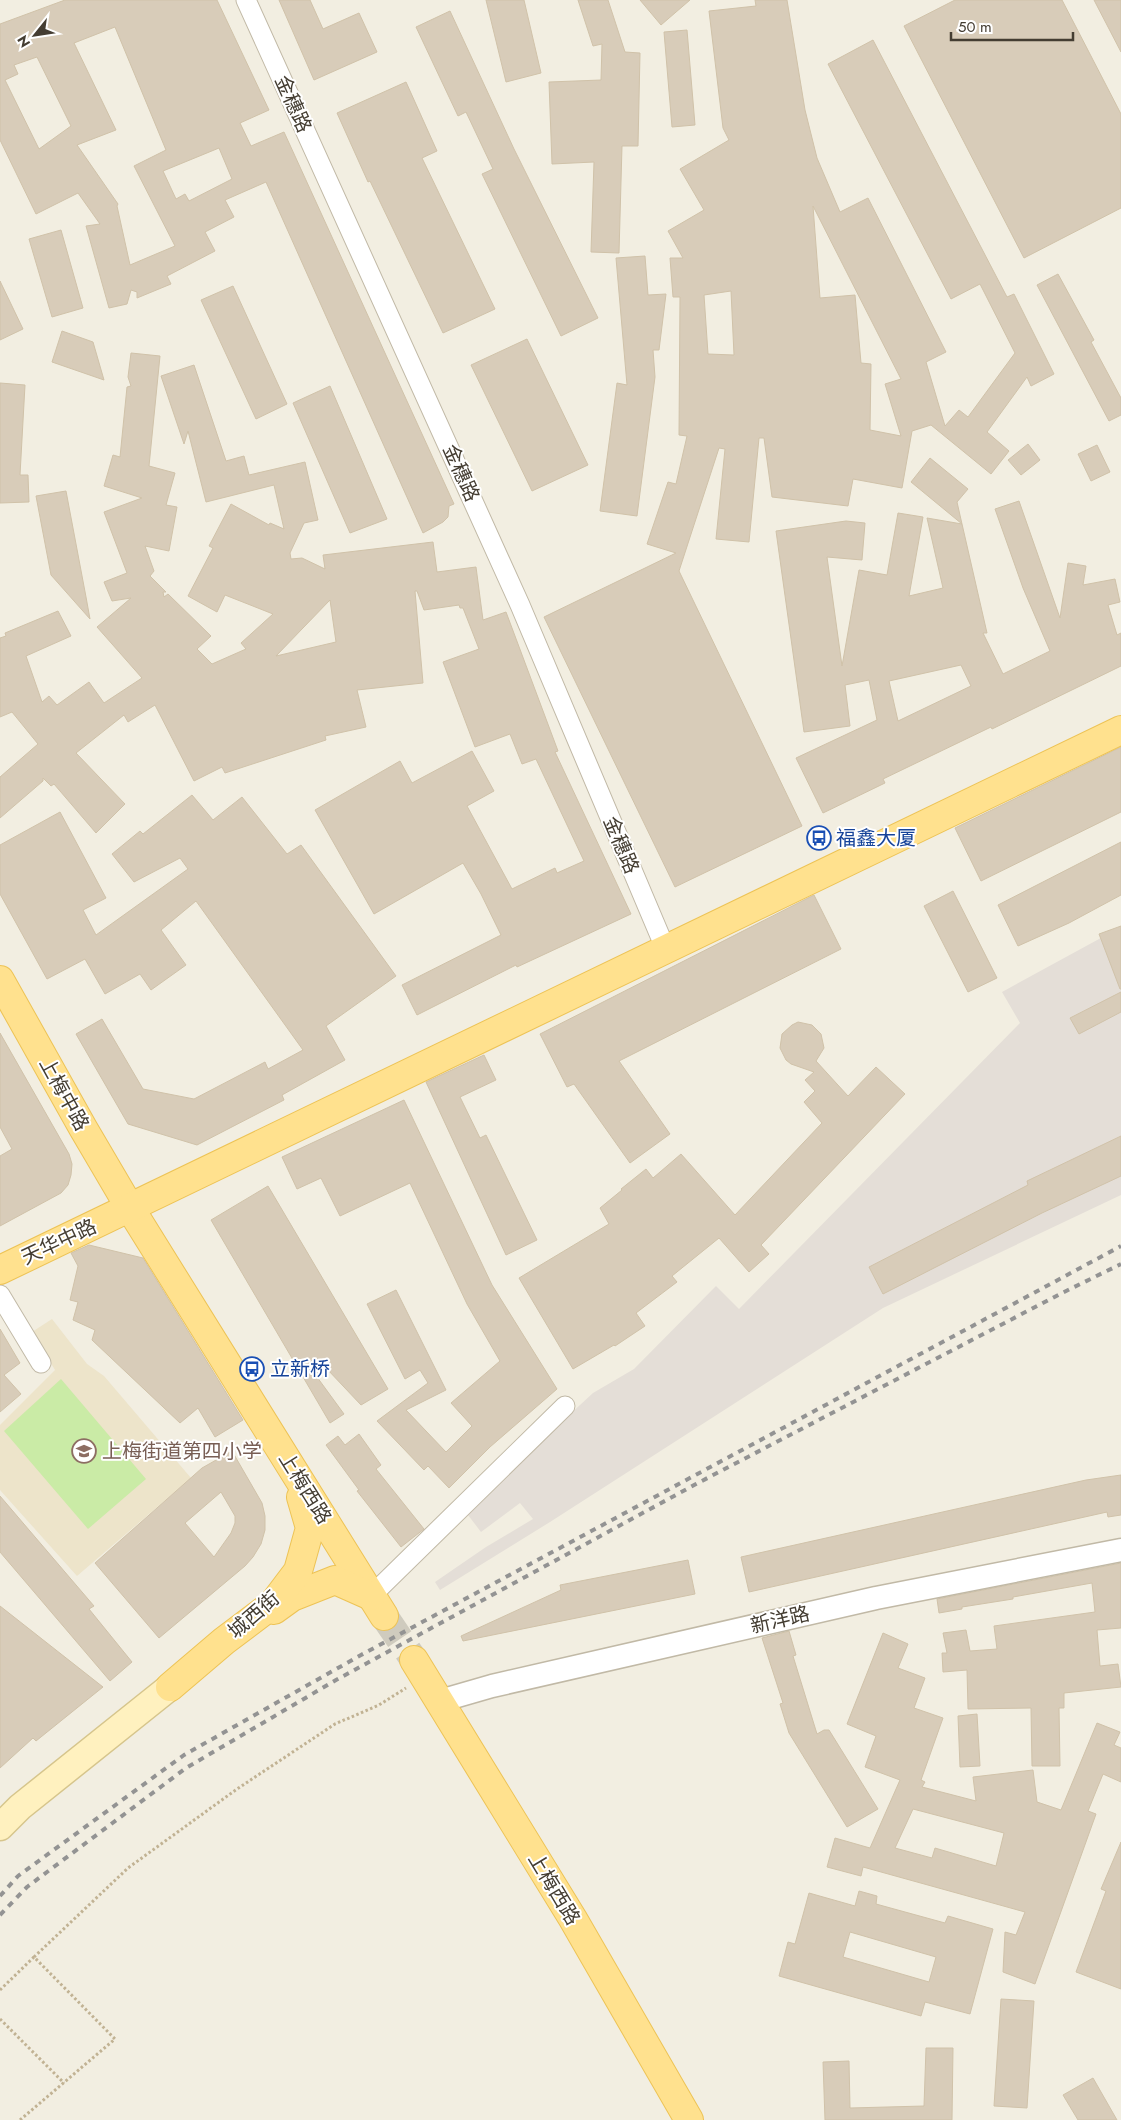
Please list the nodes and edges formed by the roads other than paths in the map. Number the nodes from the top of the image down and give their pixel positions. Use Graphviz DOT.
graph roads {
  1 [pos="246,0"];
  2 [pos="1121,730"];
  3 [pos="666,950"];
  4 [pos="0,980"];
  5 [pos="0,1012"];
  6 [pos="124,1211"];
  7 [pos="0,1270"];
  8 [pos="0,1296"];
  9 [pos="42,1363"];
  10 [pos="565,1406"];
  11 [pos="292,1468"];
  12 [pos="1121,1550"];
  13 [pos="378,1606"];
  14 [pos="413,1672"];
  15 [pos="170,1687"];
  16 [pos="440,1701"];
  17 [pos="0,1828"];
  18 [pos="689,2120"];
  1 -- 3 [label="street, 金穗路"];
  2 -- 3 [label="main road, 天华中路"];
  3 -- 6 [label="main road, 天华中路"];
  4 -- 6 [label="main road, 上梅中路"];
  5 -- 6 [label="main road, 上梅中路"];
  6 -- 7 [label="main road, 天华中路"];
  6 -- 11 [label="main road, 上梅西路"];
  8 -- 9 [label="street"];
  10 -- 13 [label="street"];
  11 -- 13 [label="main road, 上梅西路"];
  11 -- 15 [label="main road, 城西街"];
  12 -- 16 [label="street, 新洋路"];
  13 -- 15 [label="main road, 城西街"];
  14 -- 16 [label="main road, 上梅西路"];
  15 -- 17 [label="main road, 城西街"];
  16 -- 18 [label="main road, 上梅西路"];
}
